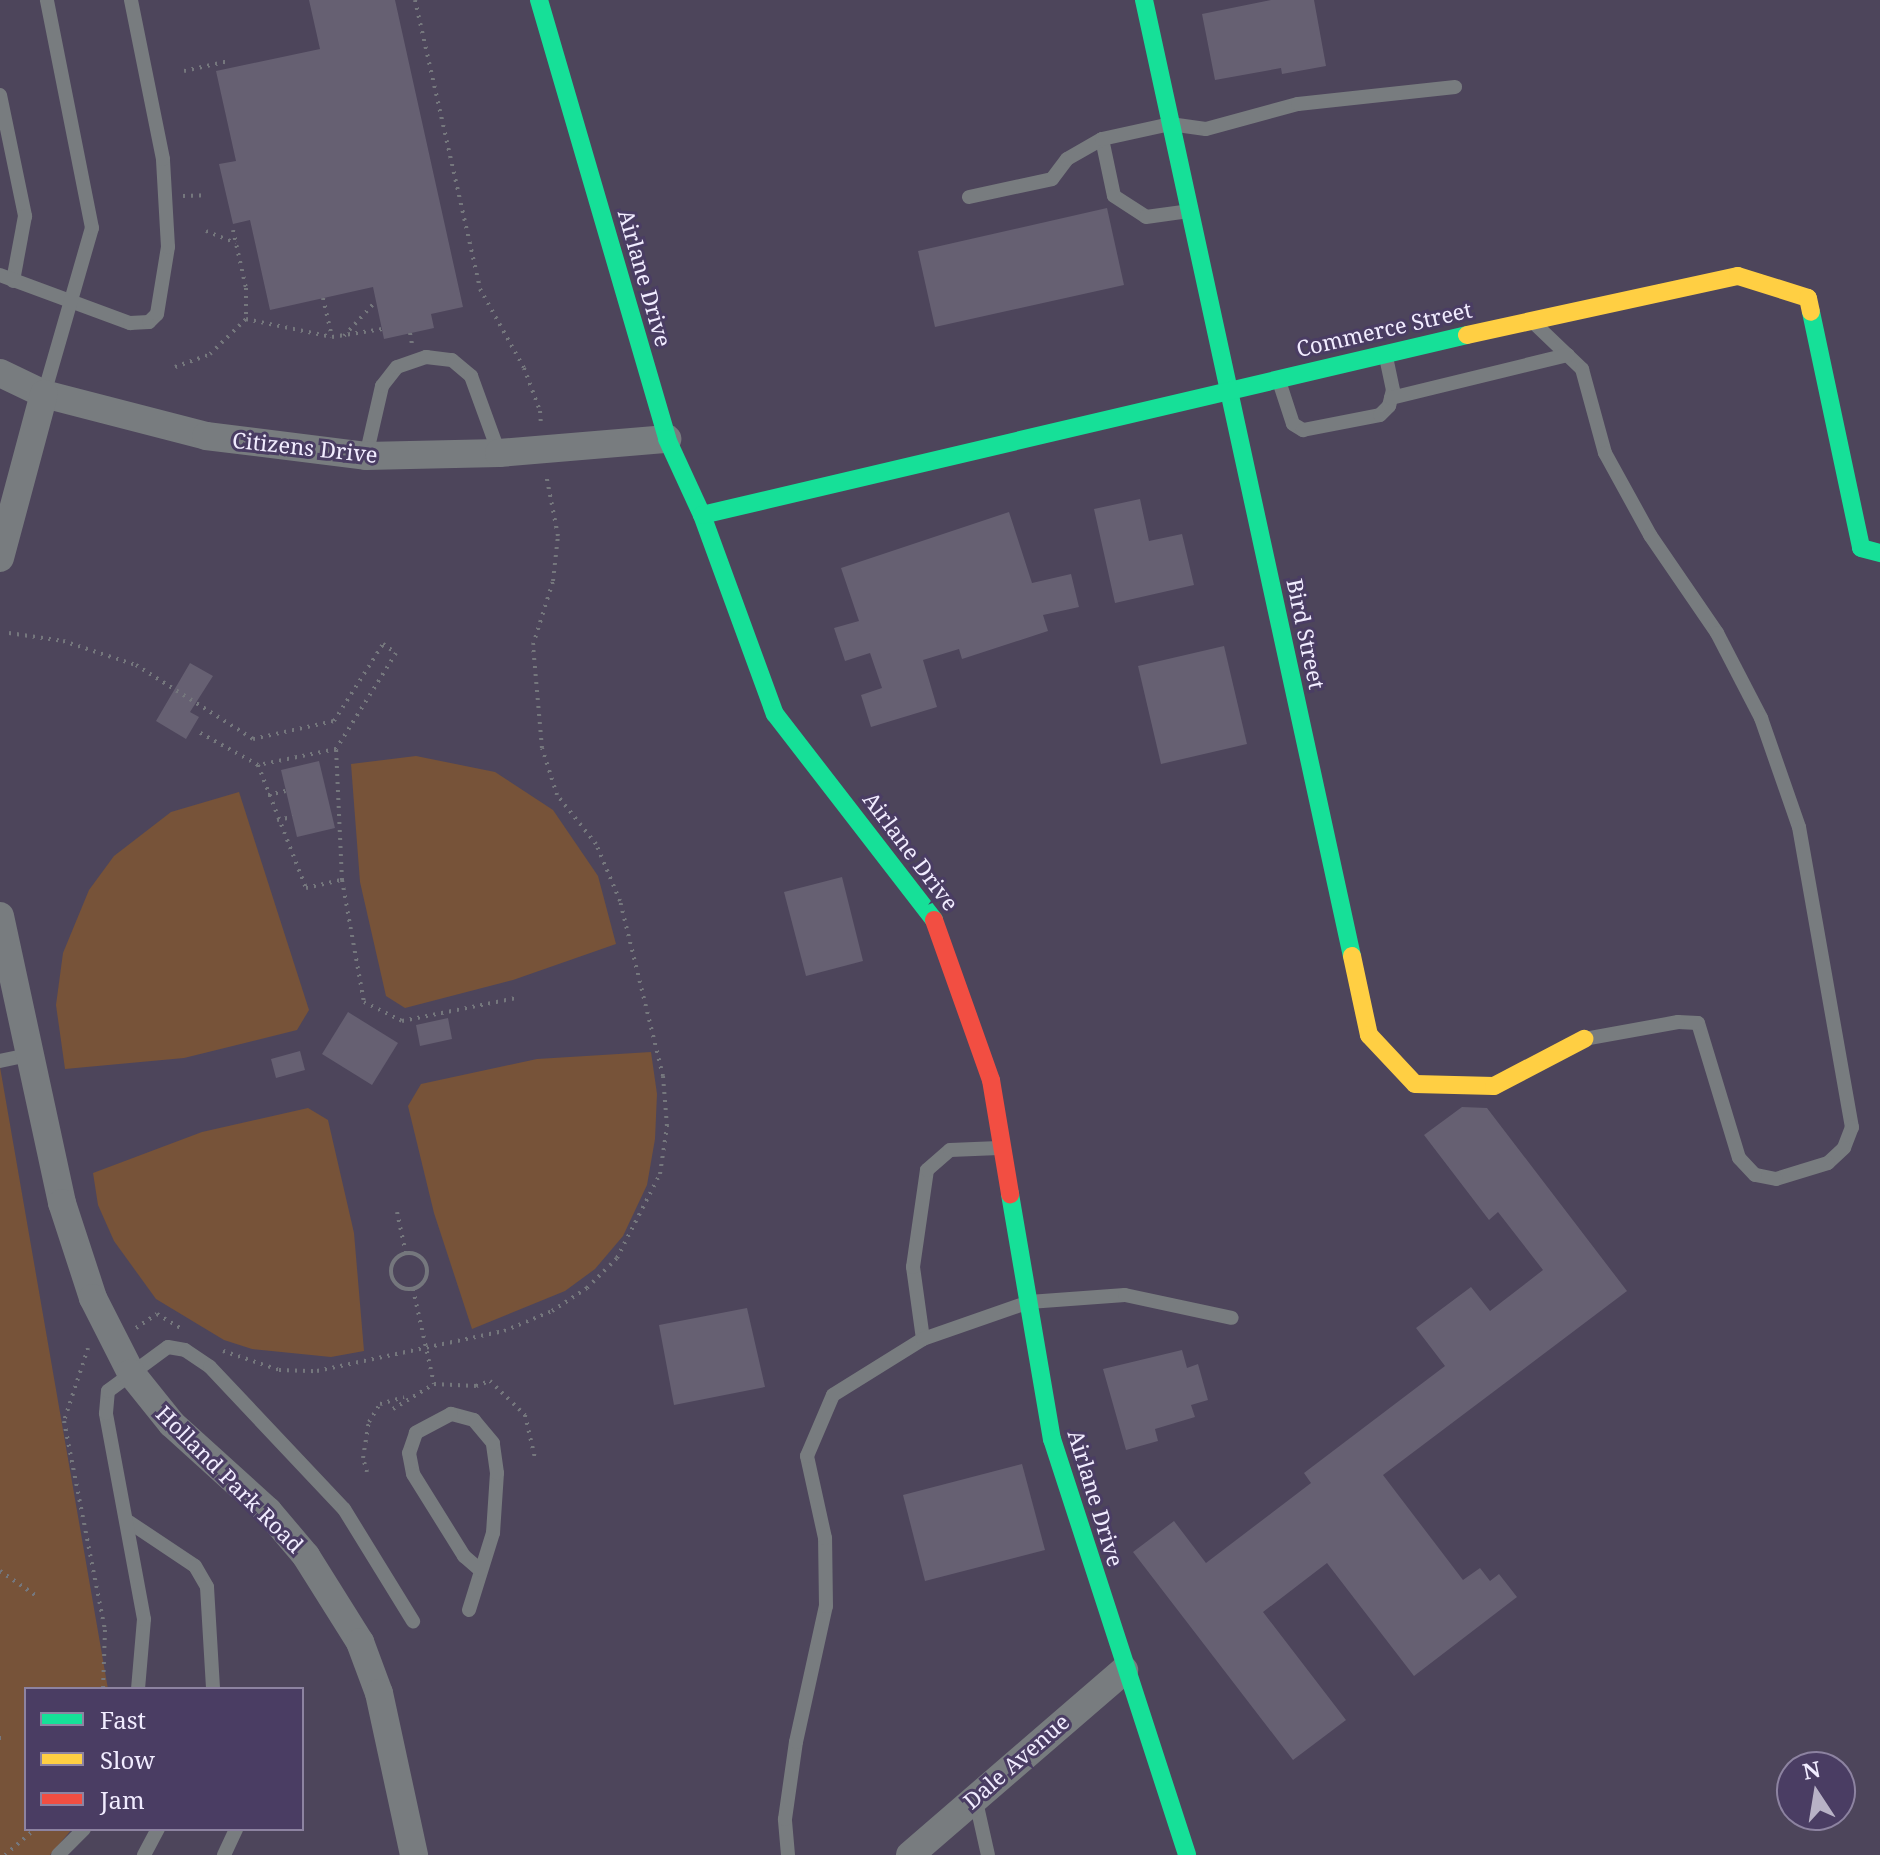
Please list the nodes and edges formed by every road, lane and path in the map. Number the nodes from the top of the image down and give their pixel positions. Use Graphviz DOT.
graph roads {
  1 [pos="47,0"];
  2 [pos="131,0"];
  3 [pos="415,0"];
  4 [pos="539,0"];
  5 [pos="1144,0"];
  6 [pos="229,61"];
  7 [pos="184,71"];
  8 [pos="1455,87"];
  9 [pos="0,95"];
  10 [pos="1170,124"];
  11 [pos="1102,139"];
  12 [pos="969,197"];
  13 [pos="1189,211"];
  14 [pos="233,230"];
  15 [pos="206,231"];
  16 [pos="236,243"];
  17 [pos="6,278"];
  18 [pos="323,298"];
  19 [pos="376,301"];
  20 [pos="74,304"];
  21 [pos="246,319"];
  22 [pos="1532,321"];
  23 [pos="382,329"];
  24 [pos="344,336"];
  25 [pos="332,337"];
  26 [pos="1385,353"];
  27 [pos="1568,355"];
  28 [pos="175,367"];
  29 [pos="0,373"];
  30 [pos="1278,377"];
  31 [pos="1227,388"];
  32 [pos="44,394"];
  33 [pos="1391,398"];
  34 [pos="667,439"];
  35 [pos="541,450"];
  36 [pos="499,453"];
  37 [pos="366,456"];
  38 [pos="702,515"];
  39 [pos="1880,553"];
  40 [pos="0,558"];
  41 [pos="9,633"];
  42 [pos="197,731"];
  43 [pos="336,749"];
  44 [pos="258,765"];
  45 [pos="286,791"];
  46 [pos="268,795"];
  47 [pos="293,817"];
  48 [pos="277,820"];
  49 [pos="342,880"];
  50 [pos="0,916"];
  51 [pos="516,998"];
  52 [pos="1584,1039"];
  53 [pos="29,1055"];
  54 [pos="0,1061"];
  55 [pos="1003,1148"];
  56 [pos="397,1212"];
  57 [pos="406,1254"];
  58 [pos="413,1289"];
  59 [pos="1029,1302"];
  60 [pos="1232,1318"];
  61 [pos="113,1334"];
  62 [pos="192,1336"];
  63 [pos="923,1339"];
  64 [pos="217,1348"];
  65 [pos="426,1348"];
  66 [pos="131,1373"];
  67 [pos="434,1384"];
  68 [pos="409,1395"];
  69 [pos="393,1409"];
  70 [pos="535,1458"];
  71 [pos="367,1472"];
  72 [pos="129,1522"];
  73 [pos="480,1570"];
  74 [pos="0,1571"];
  75 [pos="38,1597"];
  76 [pos="469,1610"];
  77 [pos="413,1621"];
  78 [pos="1124,1670"];
  79 [pos="103,1687"];
  80 [pos="138,1687"];
  81 [pos="213,1687"];
  82 [pos="975,1795"];
  83 [pos="33,1831"];
  84 [pos="82,1831"];
  85 [pos="157,1831"];
  86 [pos="235,1831"];
  87 [pos="5,1855"];
  88 [pos="58,1855"];
  89 [pos="144,1855"];
  90 [pos="224,1855"];
  91 [pos="414,1855"];
  92 [pos="788,1855"];
  93 [pos="910,1855"];
  94 [pos="988,1855"];
  95 [pos="1187,1855"];
  1 -- 20 [label="lane"];
  2 -- 20 [label="lane"];
  3 -- 35 [label="path"];
  4 -- 34 [label="street, Airlane Drive"];
  5 -- 10 [label="street, Bird Street"];
  6 -- 7 [label="path"];
  8 -- 10 [label="lane"];
  9 -- 17 [label="lane"];
  10 -- 11 [label="lane"];
  10 -- 13 [label="street, Bird Street"];
  11 -- 12 [label="lane"];
  11 -- 13 [label="lane"];
  13 -- 31 [label="street, Bird Street"];
  14 -- 16 [label="path"];
  15 -- 16 [label="path"];
  16 -- 21 [label="path"];
  17 -- 20 [label="lane"];
  18 -- 25 [label="path"];
  19 -- 24 [label="path"];
  20 -- 32 [label="lane"];
  21 -- 25 [label="path"];
  21 -- 28 [label="path"];
  22 -- 26 [label="street, Commerce Street"];
  22 -- 27 [label="lane"];
  22 -- 39 [label="street, Commerce Street"];
  23 -- 24 [label="path"];
  24 -- 25 [label="path"];
  26 -- 30 [label="street, Commerce Street"];
  26 -- 33 [label="lane"];
  27 -- 33 [label="lane"];
  27 -- 52 [label="lane"];
  29 -- 32 [label="street, Citizens Drive"];
  30 -- 31 [label="street, Commerce Street"];
  30 -- 33 [label="lane"];
  31 -- 38 [label="street, Commerce Street"];
  31 -- 52 [label="street, Bird Street"];
  32 -- 37 [label="street, Citizens Drive"];
  32 -- 40 [label="street"];
  34 -- 35 [label="street, Citizens Drive"];
  34 -- 38 [label="street, Airlane Drive"];
  35 -- 36 [label="street, Citizens Drive"];
  35 -- 65 [label="path"];
  36 -- 37 [label="street, Citizens Drive"];
  36 -- 37 [label="lane"];
  38 -- 55 [label="street, Airlane Drive"];
  41 -- 43 [label="path"];
  42 -- 44 [label="path"];
  43 -- 44 [label="path"];
  43 -- 49 [label="path"];
  44 -- 46 [label="path"];
  45 -- 46 [label="path"];
  46 -- 48 [label="path"];
  47 -- 48 [label="path"];
  48 -- 49 [label="path"];
  49 -- 51 [label="path"];
  50 -- 53 [label="street, Holland Park Road"];
  53 -- 54 [label="lane"];
  53 -- 61 [label="street, Holland Park Road"];
  55 -- 59 [label="street, Airlane Drive"];
  55 -- 63 [label="lane"];
  56 -- 57 [label="path"];
  57 -- 58 [label="path"];
  57 -- 58 [label="path"];
  58 -- 65 [label="path"];
  59 -- 60 [label="lane"];
  59 -- 63 [label="lane"];
  59 -- 78 [label="street, Airlane Drive"];
  61 -- 62 [label="path"];
  61 -- 66 [label="street, Holland Park Road"];
  61 -- 79 [label="path"];
  63 -- 92 [label="lane"];
  64 -- 65 [label="path"];
  65 -- 67 [label="path"];
  66 -- 72 [label="lane"];
  66 -- 77 [label="lane"];
  66 -- 91 [label="street, Holland Park Road"];
  67 -- 68 [label="path"];
  67 -- 70 [label="path"];
  68 -- 69 [label="path"];
  68 -- 71 [label="path"];
  72 -- 80 [label="lane"];
  72 -- 81 [label="lane"];
  73 -- 73 [label="lane"];
  73 -- 76 [label="lane"];
  74 -- 75 [label="path"];
  78 -- 82 [label="street, Dale Avenue"];
  78 -- 95 [label="street, Airlane Drive"];
  82 -- 93 [label="street, Dale Avenue"];
  82 -- 94 [label="lane"];
  83 -- 87 [label="path"];
  84 -- 88 [label="lane"];
  85 -- 89 [label="lane"];
  86 -- 90 [label="lane"];
}
